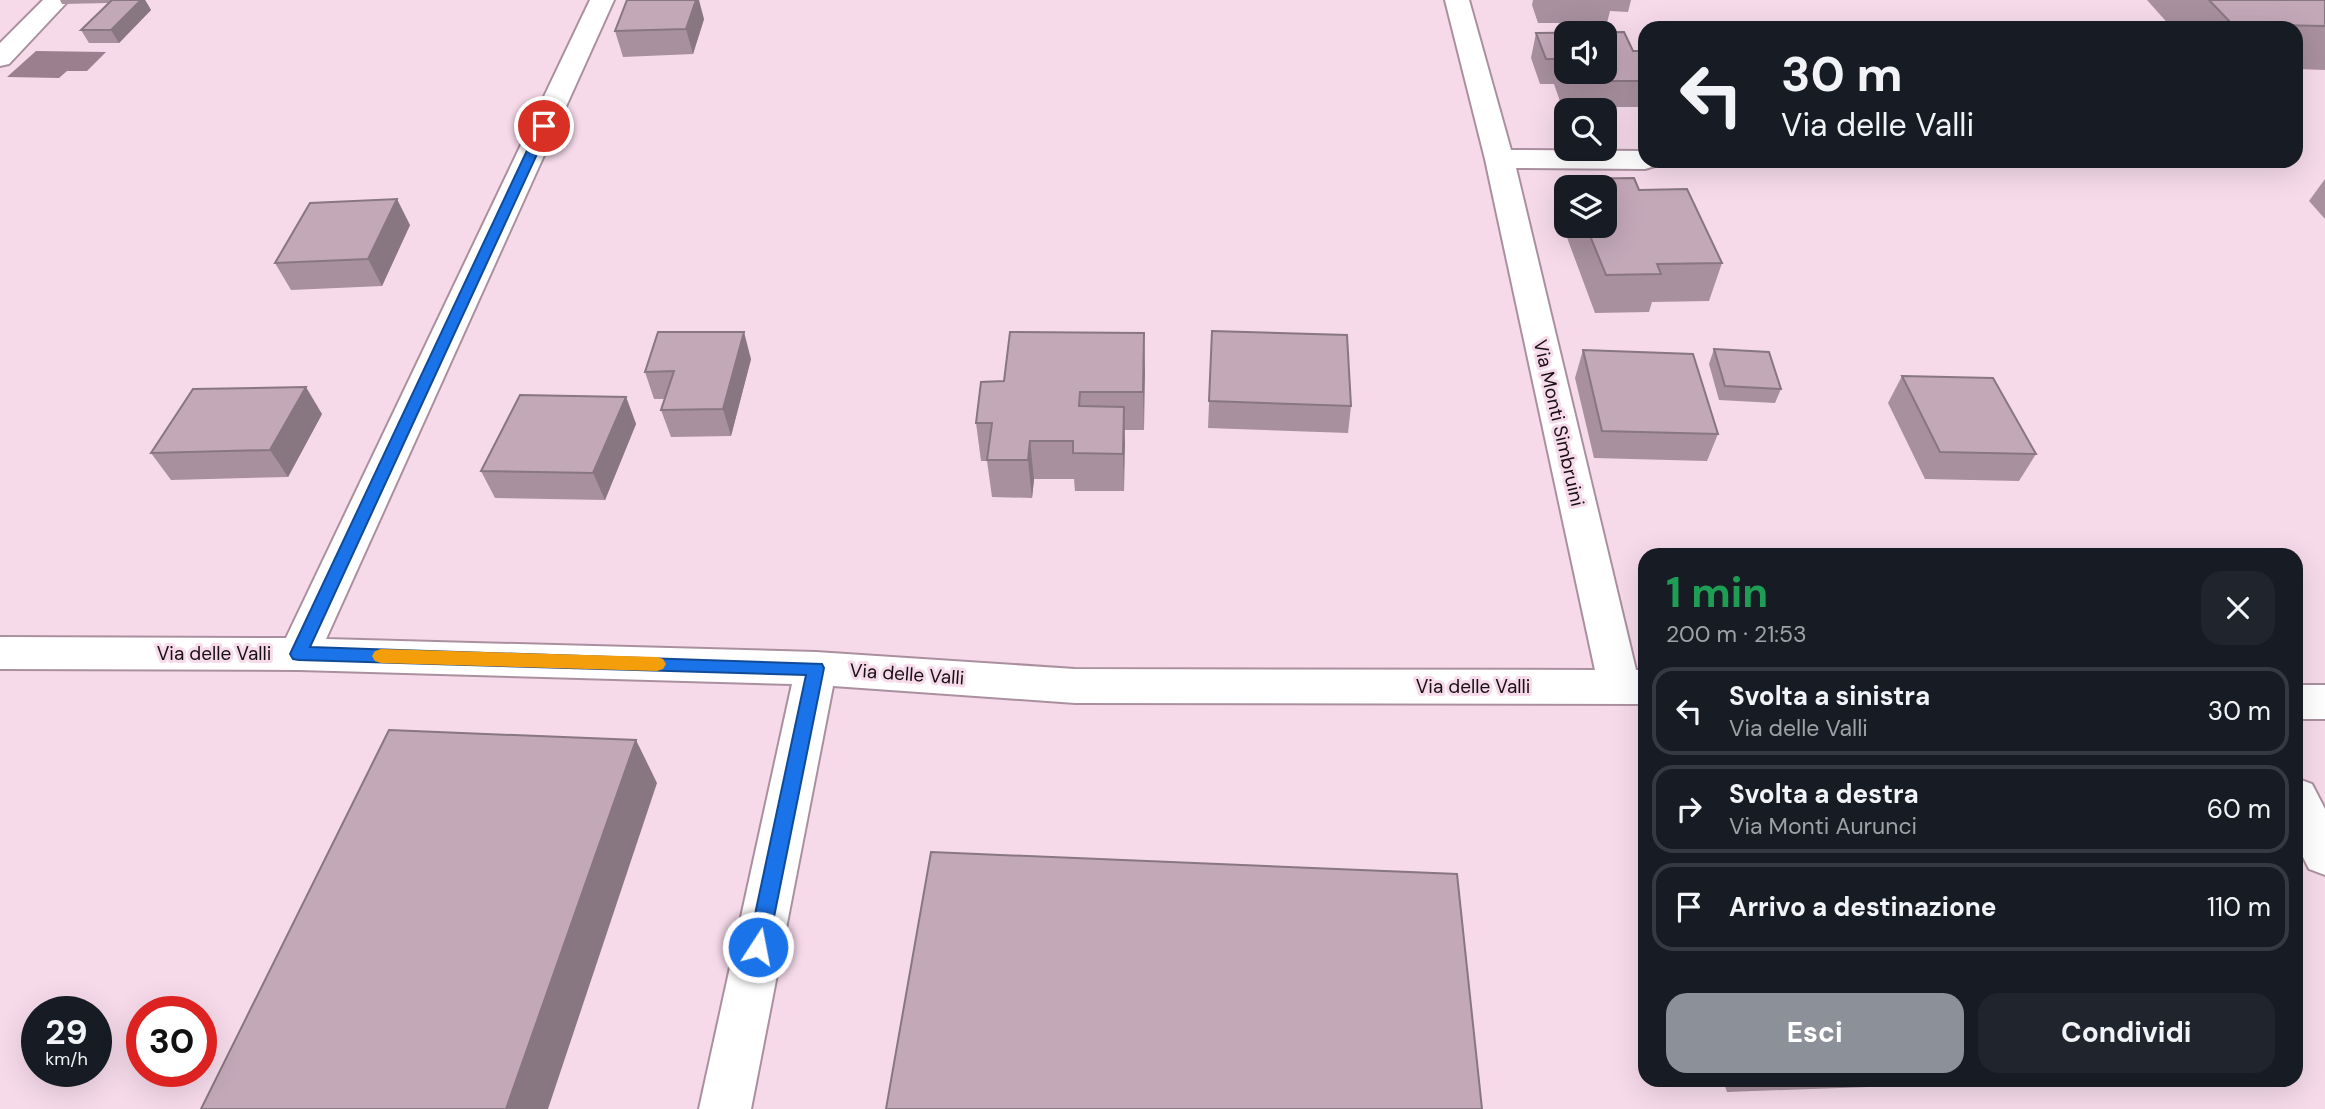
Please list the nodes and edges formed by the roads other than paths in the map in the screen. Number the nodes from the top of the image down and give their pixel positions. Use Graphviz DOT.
graph roads {
  1 [pos="57,0"];
  2 [pos="602,0"];
  3 [pos="1457,0"];
  4 [pos="0,58"];
  5 [pos="1499,159"];
  6 [pos="1638,160"];
  7 [pos="0,653"];
  8 [pos="299,654"];
  9 [pos="816,668"];
  10 [pos="1632,687"];
  11 [pos="2303,702"];
  12 [pos="2325,702"];
  13 [pos="2303,811"];
  14 [pos="2325,856"];
  15 [pos="724,1109"];
  1 -- 4 [label="street"];
  2 -- 8 [label="street"];
  3 -- 5 [label="street, Via Monti Simbruini"];
  5 -- 6 [label="street"];
  5 -- 10 [label="street, Via Monti Simbruini"];
  7 -- 8 [label="street, Via delle Valli"];
  8 -- 9 [label="street, Via delle Valli"];
  9 -- 10 [label="street, Via delle Valli"];
  9 -- 15 [label="street"];
  11 -- 12 [label="street"];
  13 -- 14 [label="street"];
}
